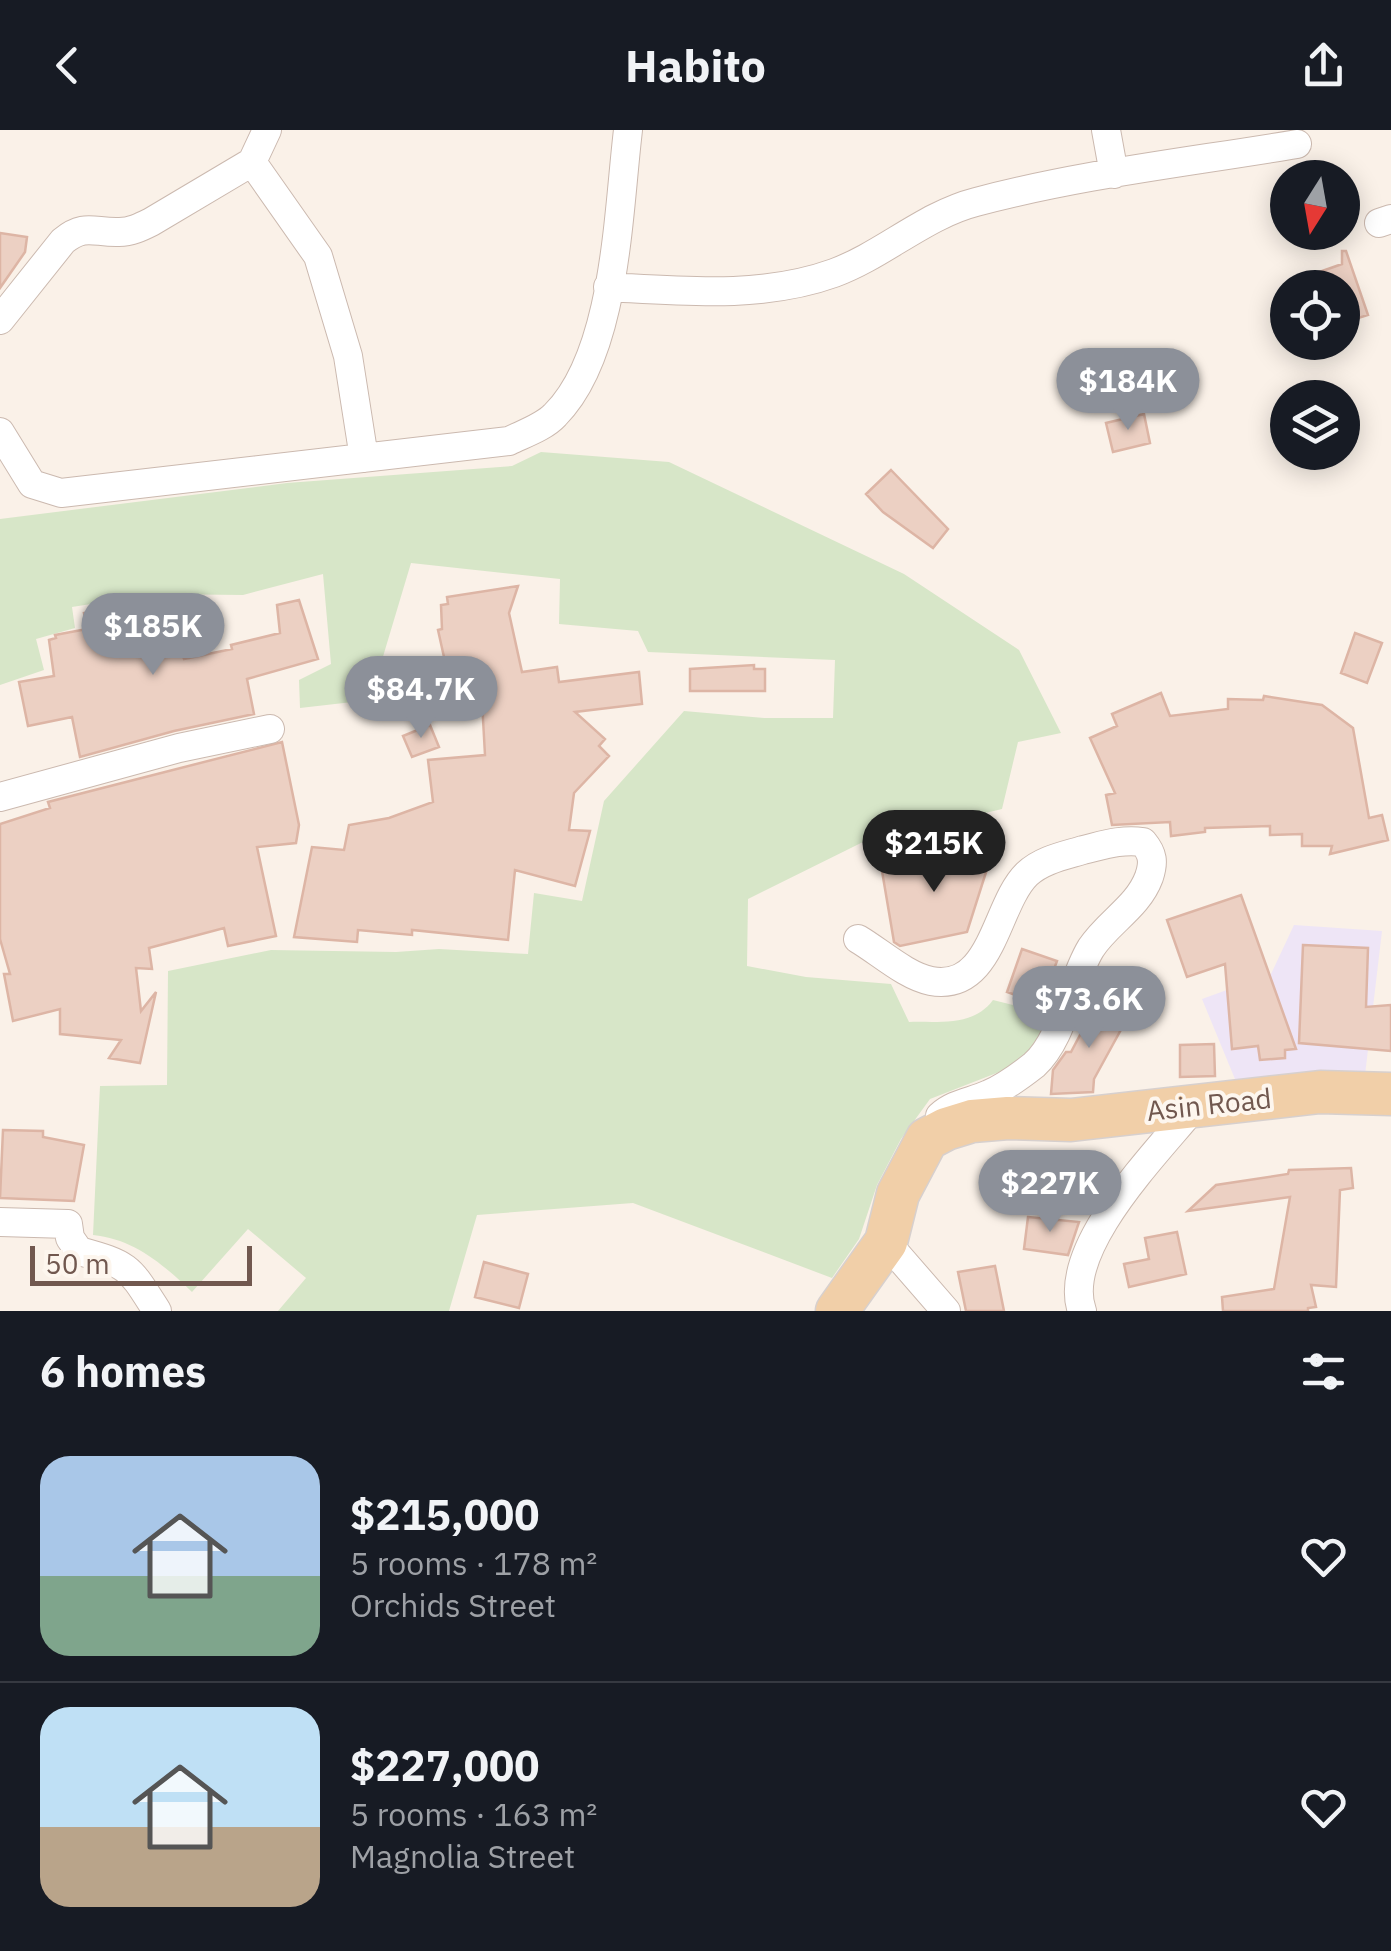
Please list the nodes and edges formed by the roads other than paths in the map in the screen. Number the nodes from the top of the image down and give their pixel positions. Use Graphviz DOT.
graph roads {
  1 [pos="267,130"];
  2 [pos="628,130"];
  3 [pos="1106,130"];
  4 [pos="1297,144"];
  5 [pos="252,162"];
  6 [pos="1114,174"];
  7 [pos="608,286"];
  8 [pos="0,320"];
  9 [pos="0,432"];
  10 [pos="364,458"];
  11 [pos="270,730"];
  12 [pos="0,797"];
  13 [pos="858,939"];
  14 [pos="1391,1094"];
  15 [pos="1194,1107"];
  16 [pos="927,1139"];
  17 [pos="0,1222"];
  18 [pos="886,1242"];
  19 [pos="157,1311"];
  20 [pos="837,1311"];
  21 [pos="946,1311"];
  22 [pos="1082,1311"];
  1 -- 5 [label="street"];
  2 -- 7 [label="street"];
  3 -- 6 [label="street"];
  4 -- 6 [label="street"];
  5 -- 8 [label="street"];
  5 -- 10 [label="street"];
  6 -- 7 [label="street"];
  7 -- 10 [label="street"];
  9 -- 10 [label="street"];
  11 -- 12 [label="street"];
  13 -- 16 [label="street"];
  14 -- 15 [label="main road, Asin Road"];
  15 -- 16 [label="main road, Asin Road"];
  15 -- 22 [label="street"];
  16 -- 18 [label="main road"];
  17 -- 19 [label="street"];
  18 -- 20 [label="main road"];
  18 -- 21 [label="street"];
}
